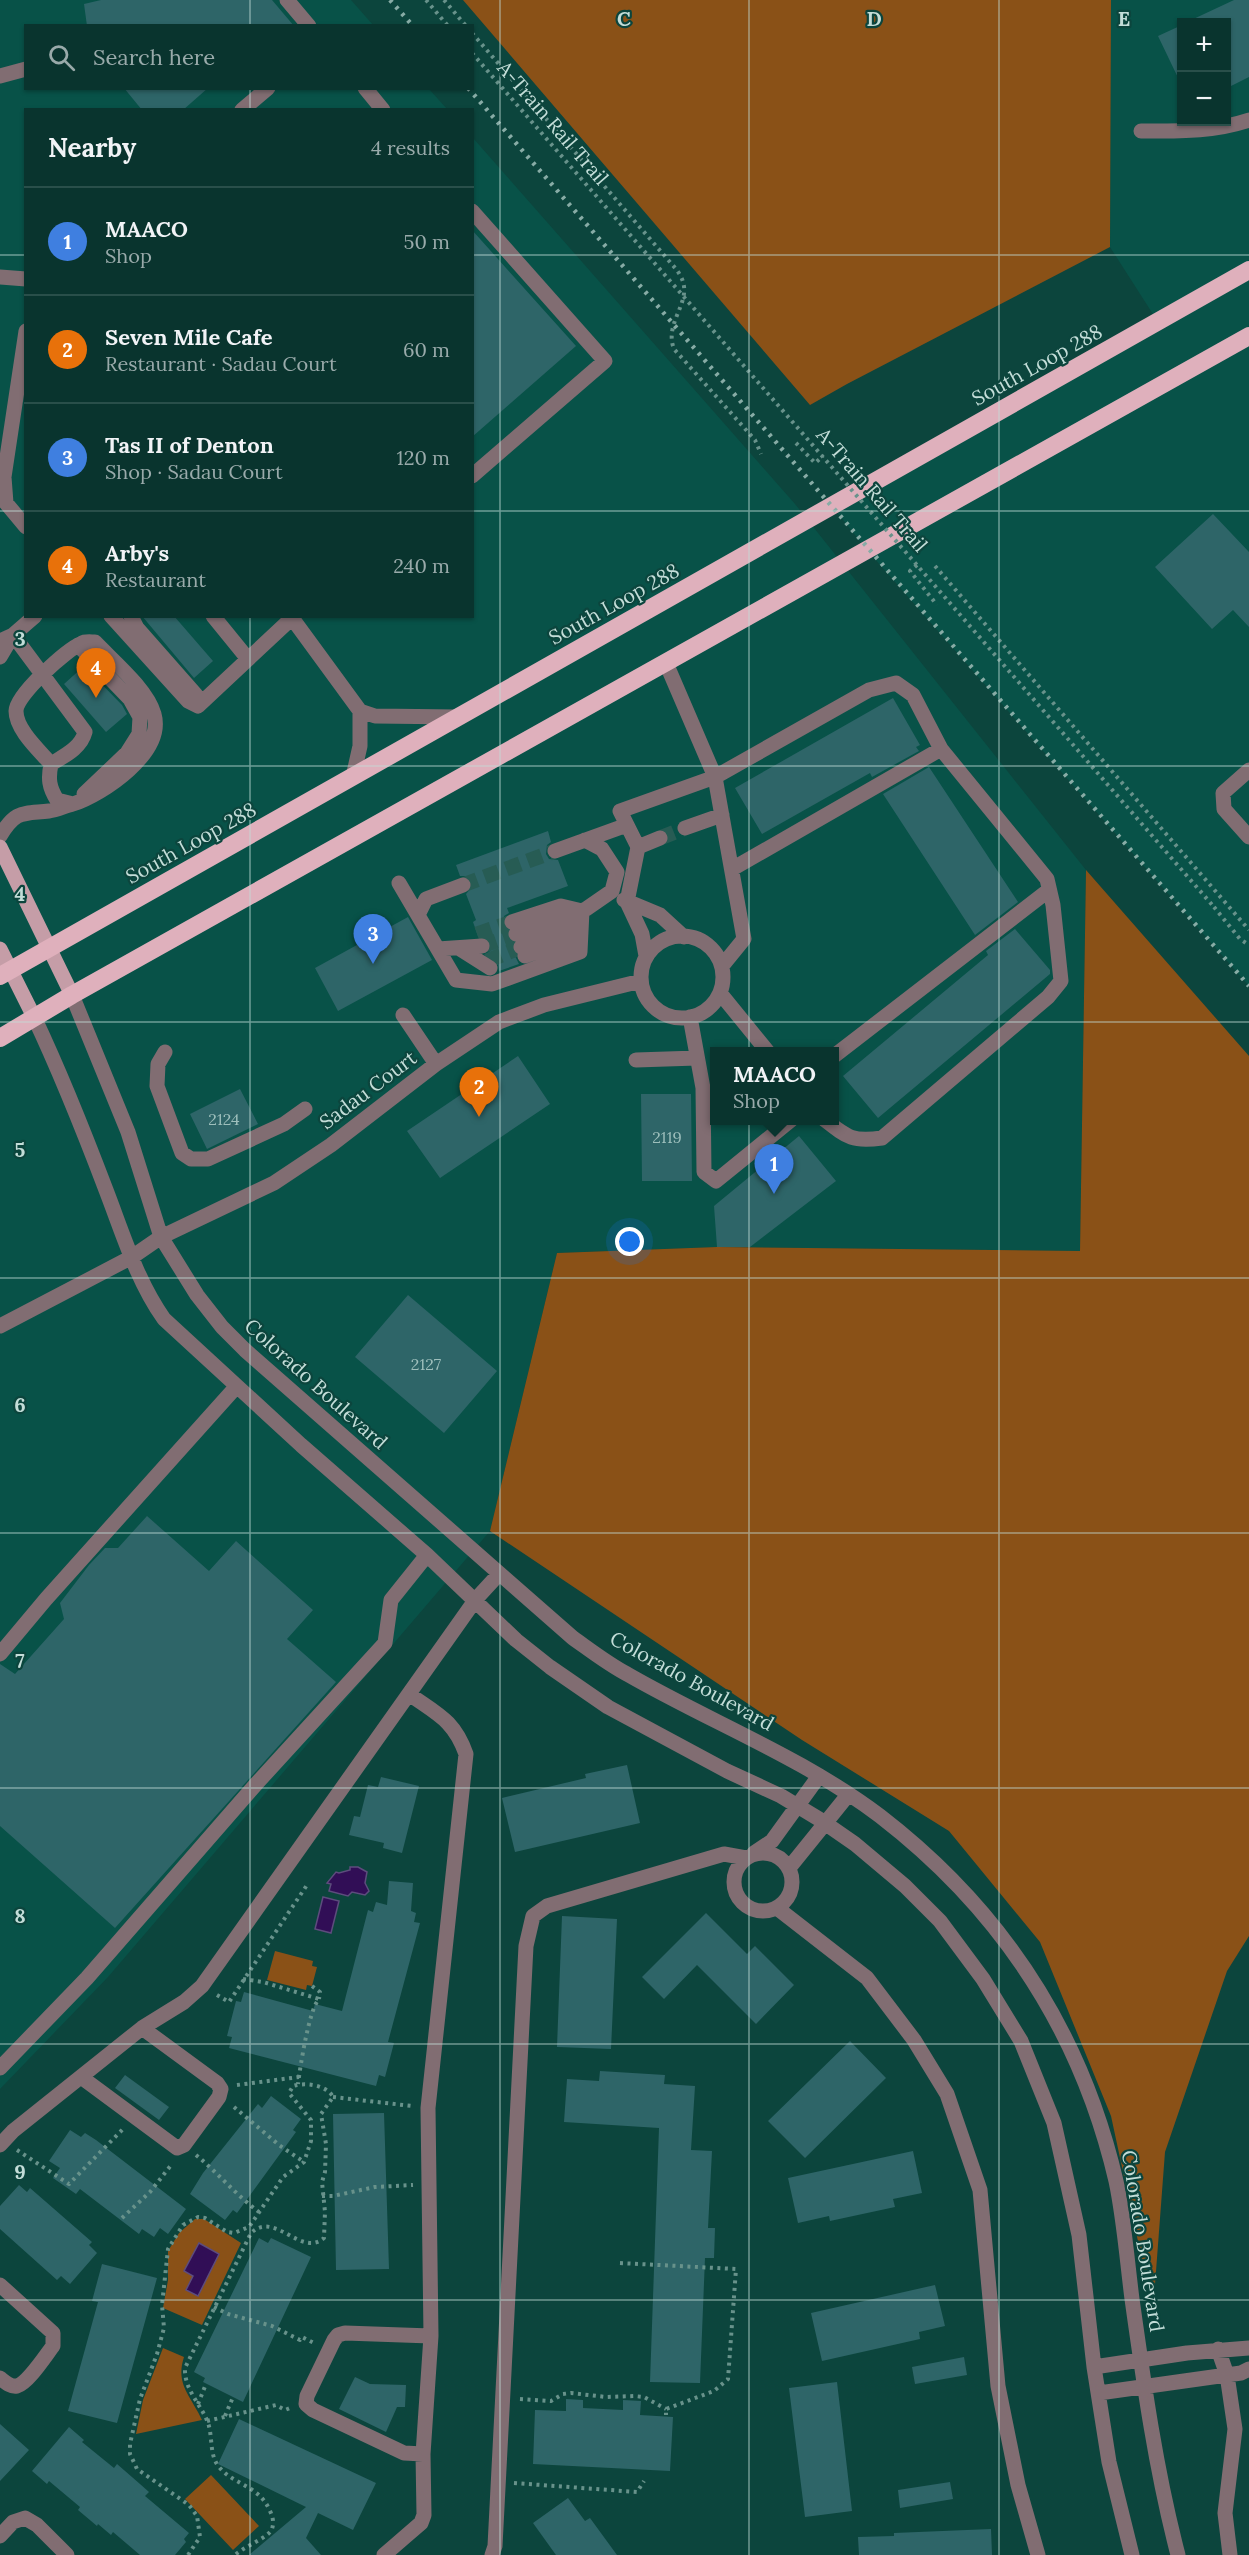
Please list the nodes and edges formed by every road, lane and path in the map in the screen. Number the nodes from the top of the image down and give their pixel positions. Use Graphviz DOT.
graph roads {
  1 [pos="287,0"];
  2 [pos="426,0"];
  3 [pos="444,0"];
  4 [pos="307,24"];
  5 [pos="446,24"];
  6 [pos="464,24"];
  7 [pos="474,35"];
  8 [pos="474,55"];
  9 [pos="24,70"];
  10 [pos="0,76"];
  11 [pos="266,90"];
  12 [pos="367,90"];
  13 [pos="244,108"];
  14 [pos="381,108"];
  15 [pos="1249,120"];
  16 [pos="1141,131"];
  17 [pos="474,213"];
  18 [pos="1249,270"];
  19 [pos="0,277"];
  20 [pos="24,279"];
  21 [pos="1249,336"];
  22 [pos="24,344"];
  23 [pos="796,443"];
  24 [pos="761,454"];
  25 [pos="823,456"];
  26 [pos="474,474"];
  27 [pos="24,524"];
  28 [pos="917,564"];
  29 [pos="935,566"];
  30 [pos="937,605"];
  31 [pos="32,618"];
  32 [pos="113,618"];
  33 [pos="132,618"];
  34 [pos="215,618"];
  35 [pos="226,618"];
  36 [pos="291,618"];
  37 [pos="293,618"];
  38 [pos="6,638"];
  39 [pos="252,655"];
  40 [pos="0,657"];
  41 [pos="666,663"];
  42 [pos="42,675"];
  43 [pos="202,702"];
  44 [pos="360,711"];
  45 [pos="458,717"];
  46 [pos="941,749"];
  47 [pos="51,765"];
  48 [pos="1249,770"];
  49 [pos="353,777"];
  50 [pos="715,777"];
  51 [pos="73,804"];
  52 [pos="722,815"];
  53 [pos="627,825"];
  54 [pos="686,828"];
  55 [pos="0,836"];
  56 [pos="1249,837"];
  57 [pos="660,838"];
  58 [pos="585,840"];
  59 [pos="0,847"];
  60 [pos="638,847"];
  61 [pos="555,851"];
  62 [pos="732,869"];
  63 [pos="399,883"];
  64 [pos="463,885"];
  65 [pos="1049,890"];
  66 [pos="612,891"];
  67 [pos="627,902"];
  68 [pos="582,910"];
  69 [pos="418,915"];
  70 [pos="1249,930"];
  71 [pos="684,937"];
  72 [pos="1249,945"];
  73 [pos="51,948"];
  74 [pos="0,949"];
  75 [pos="438,949"];
  76 [pos="460,949"];
  77 [pos="646,956"];
  78 [pos="722,966"];
  79 [pos="5,973"];
  80 [pos="641,981"];
  81 [pos="720,993"];
  82 [pos="72,995"];
  83 [pos="402,1015"];
  84 [pos="34,1017"];
  85 [pos="690,1017"];
  86 [pos="0,1038"];
  87 [pos="764,1047"];
  88 [pos="165,1052"];
  89 [pos="839,1052"];
  90 [pos="697,1058"];
  91 [pos="636,1060"];
  92 [pos="436,1064"];
  93 [pos="709,1107"];
  94 [pos="305,1109"];
  95 [pos="784,1125"];
  96 [pos="832,1125"];
  97 [pos="161,1238"];
  98 [pos="132,1257"];
  99 [pos="0,1326"];
  100 [pos="236,1387"];
  101 [pos="427,1555"];
  102 [pos="499,1574"];
  103 [pos="476,1599"];
  104 [pos="0,1654"];
  105 [pos="409,1694"];
  106 [pos="819,1776"];
  107 [pos="848,1795"];
  108 [pos="798,1805"];
  109 [pos="826,1823"];
  110 [pos="748,1857"];
  111 [pos="789,1868"];
  112 [pos="307,1885"];
  113 [pos="777,1908"];
  114 [pos="243,1979"];
  115 [pos="312,1986"];
  116 [pos="212,1992"];
  117 [pos="319,1999"];
  118 [pos="142,2028"];
  119 [pos="0,2068"];
  120 [pos="81,2077"];
  121 [pos="299,2077"];
  122 [pos="298,2084"];
  123 [pos="237,2085"];
  124 [pos="333,2097"];
  125 [pos="415,2106"];
  126 [pos="241,2112"];
  127 [pos="118,2137"];
  128 [pos="3,2142"];
  129 [pos="180,2147"];
  130 [pos="304,2162"];
  131 [pos="403,2185"];
  132 [pos="322,2196"];
  133 [pos="259,2212"];
  134 [pos="122,2218"];
  135 [pos="620,2263"];
  136 [pos="0,2285"];
  137 [pos="214,2307"];
  138 [pos="431,2336"];
  139 [pos="304,2338"];
  140 [pos="1249,2348"];
  141 [pos="1218,2349"];
  142 [pos="1141,2361"];
  143 [pos="1094,2367"];
  144 [pos="1249,2369"];
  145 [pos="1227,2375"];
  146 [pos="0,2378"];
  147 [pos="206,2384"];
  148 [pos="1145,2388"];
  149 [pos="1099,2393"];
  150 [pos="234,2397"];
  151 [pos="502,2398"];
  152 [pos="198,2404"];
  153 [pos="285,2410"];
  154 [pos="225,2417"];
  155 [pos="207,2421"];
  156 [pos="423,2454"];
  157 [pos="644,2481"];
  158 [pos="498,2482"];
  159 [pos="0,2536"];
  160 [pos="67,2555"];
  161 [pos="188,2555"];
  162 [pos="235,2555"];
  163 [pos="384,2555"];
  164 [pos="492,2555"];
  165 [pos="1038,2555"];
  166 [pos="1132,2555"];
  167 [pos="1178,2555"];
  168 [pos="1230,2555"];
  1 -- 4 [label="street"];
  2 -- 5 [label="path"];
  3 -- 6 [label="path"];
  7 -- 24 [label="path"];
  8 -- 25 [label="path, A-Train Rail Trail, bridge"];
  9 -- 10 [label="street"];
  11 -- 13 [label="street"];
  12 -- 14 [label="street"];
  15 -- 16 [label="street"];
  17 -- 26 [label="street"];
  18 -- 45 [label="highway, South Loop 288"];
  19 -- 20 [label="street"];
  21 -- 41 [label="highway"];
  22 -- 27 [label="street"];
  23 -- 25 [label="path"];
  25 -- 28 [label="path, A-Train Rail Trail, bridge"];
  28 -- 30 [label="path"];
  28 -- 72 [label="path, A-Train Rail Trail, bridge"];
  29 -- 70 [label="path"];
  31 -- 38 [label="street"];
  32 -- 43 [label="street"];
  33 -- 43 [label="street"];
  34 -- 39 [label="street"];
  35 -- 39 [label="street"];
  36 -- 39 [label="street"];
  37 -- 44 [label="street"];
  38 -- 40 [label="street"];
  38 -- 42 [label="street"];
  39 -- 43 [label="street"];
  41 -- 50 [label="street"];
  41 -- 82 [label="highway"];
  42 -- 47 [label="street"];
  42 -- 47 [label="street"];
  42 -- 51 [label="street"];
  44 -- 45 [label="street"];
  44 -- 49 [label="street"];
  45 -- 49 [label="highway, South Loop 288"];
  46 -- 50 [label="street"];
  46 -- 62 [label="street"];
  46 -- 65 [label="street"];
  47 -- 51 [label="street"];
  48 -- 56 [label="street"];
  49 -- 73 [label="highway, South Loop 288"];
  50 -- 52 [label="street"];
  50 -- 53 [label="street"];
  51 -- 55 [label="street"];
  52 -- 54 [label="street"];
  52 -- 62 [label="street"];
  53 -- 58 [label="street"];
  53 -- 60 [label="street"];
  57 -- 60 [label="street"];
  58 -- 61 [label="street"];
  58 -- 66 [label="street"];
  59 -- 73 [label="main road, Colorado Boulevard"];
  60 -- 67 [label="street"];
  62 -- 78 [label="street"];
  63 -- 69 [label="street"];
  64 -- 69 [label="street"];
  65 -- 89 [label="street"];
  65 -- 96 [label="street"];
  66 -- 67 [label="street"];
  66 -- 68 [label="street"];
  67 -- 71 [label="street"];
  67 -- 77 [label="street"];
  68 -- 68 [label="street"];
  68 -- 75 [label="street"];
  69 -- 75 [label="street"];
  71 -- 77 [label="street"];
  71 -- 78 [label="street"];
  73 -- 79 [label="highway, South Loop 288"];
  73 -- 82 [label="main road, Colorado Boulevard"];
  74 -- 79 [label="main road"];
  75 -- 76 [label="street"];
  76 -- 76 [label="street"];
  77 -- 80 [label="street"];
  78 -- 81 [label="street"];
  79 -- 84 [label="main road"];
  80 -- 85 [label="street"];
  80 -- 92 [label="street, Sadau Court"];
  81 -- 85 [label="street"];
  81 -- 87 [label="street"];
  82 -- 84 [label="highway"];
  82 -- 97 [label="street, Colorado Boulevard"];
  83 -- 92 [label="street"];
  84 -- 86 [label="highway"];
  84 -- 98 [label="street"];
  85 -- 90 [label="street"];
  88 -- 94 [label="street"];
  90 -- 91 [label="street"];
  90 -- 93 [label="street"];
  92 -- 97 [label="street, Sadau Court"];
  93 -- 95 [label="street"];
  97 -- 98 [label="street, Sadau Court"];
  97 -- 102 [label="street, Colorado Boulevard"];
  98 -- 99 [label="street, Sadau Court"];
  98 -- 100 [label="street"];
  100 -- 101 [label="street"];
  100 -- 104 [label="street"];
  101 -- 103 [label="street"];
  101 -- 119 [label="street"];
  102 -- 103 [label="street"];
  102 -- 106 [label="street, Colorado Boulevard"];
  103 -- 105 [label="street"];
  103 -- 108 [label="street"];
  105 -- 118 [label="street"];
  105 -- 138 [label="street"];
  106 -- 107 [label="street, Colorado Boulevard"];
  106 -- 108 [label="street"];
  107 -- 109 [label="street"];
  107 -- 142 [label="street, Colorado Boulevard"];
  108 -- 109 [label="street"];
  108 -- 110 [label="street"];
  109 -- 111 [label="street"];
  109 -- 143 [label="street"];
  110 -- 111 [label="street"];
  110 -- 113 [label="street"];
  110 -- 151 [label="street"];
  111 -- 113 [label="street"];
  112 -- 114 [label="path"];
  113 -- 165 [label="street"];
  114 -- 116 [label="path"];
  114 -- 117 [label="path"];
  115 -- 117 [label="path"];
  117 -- 121 [label="path"];
  118 -- 120 [label="street"];
  118 -- 129 [label="street"];
  120 -- 128 [label="street"];
  120 -- 129 [label="street"];
  121 -- 122 [label="path"];
  121 -- 123 [label="path"];
  122 -- 124 [label="path"];
  122 -- 130 [label="path"];
  124 -- 125 [label="path"];
  124 -- 132 [label="path"];
  126 -- 130 [label="path"];
  127 -- 128 [label="path"];
  129 -- 133 [label="path"];
  129 -- 134 [label="path"];
  130 -- 133 [label="path"];
  131 -- 132 [label="path"];
  132 -- 137 [label="path"];
  133 -- 161 [label="path"];
  135 -- 151 [label="path"];
  136 -- 146 [label="street"];
  137 -- 139 [label="path"];
  137 -- 152 [label="path"];
  138 -- 156 [label="street"];
  138 -- 156 [label="street"];
  140 -- 141 [label="street"];
  141 -- 142 [label="street"];
  141 -- 145 [label="street"];
  142 -- 143 [label="street"];
  142 -- 148 [label="street, Colorado Boulevard"];
  143 -- 149 [label="street"];
  144 -- 145 [label="street"];
  145 -- 148 [label="street"];
  145 -- 168 [label="street"];
  147 -- 152 [label="path"];
  148 -- 149 [label="street"];
  148 -- 167 [label="street, Colorado Boulevard"];
  149 -- 166 [label="street"];
  150 -- 154 [label="path"];
  151 -- 158 [label="street"];
  152 -- 155 [label="path"];
  153 -- 154 [label="path"];
  154 -- 155 [label="path"];
  155 -- 162 [label="path"];
  156 -- 163 [label="street"];
  157 -- 158 [label="path"];
  158 -- 164 [label="street"];
  159 -- 160 [label="street"];
}
